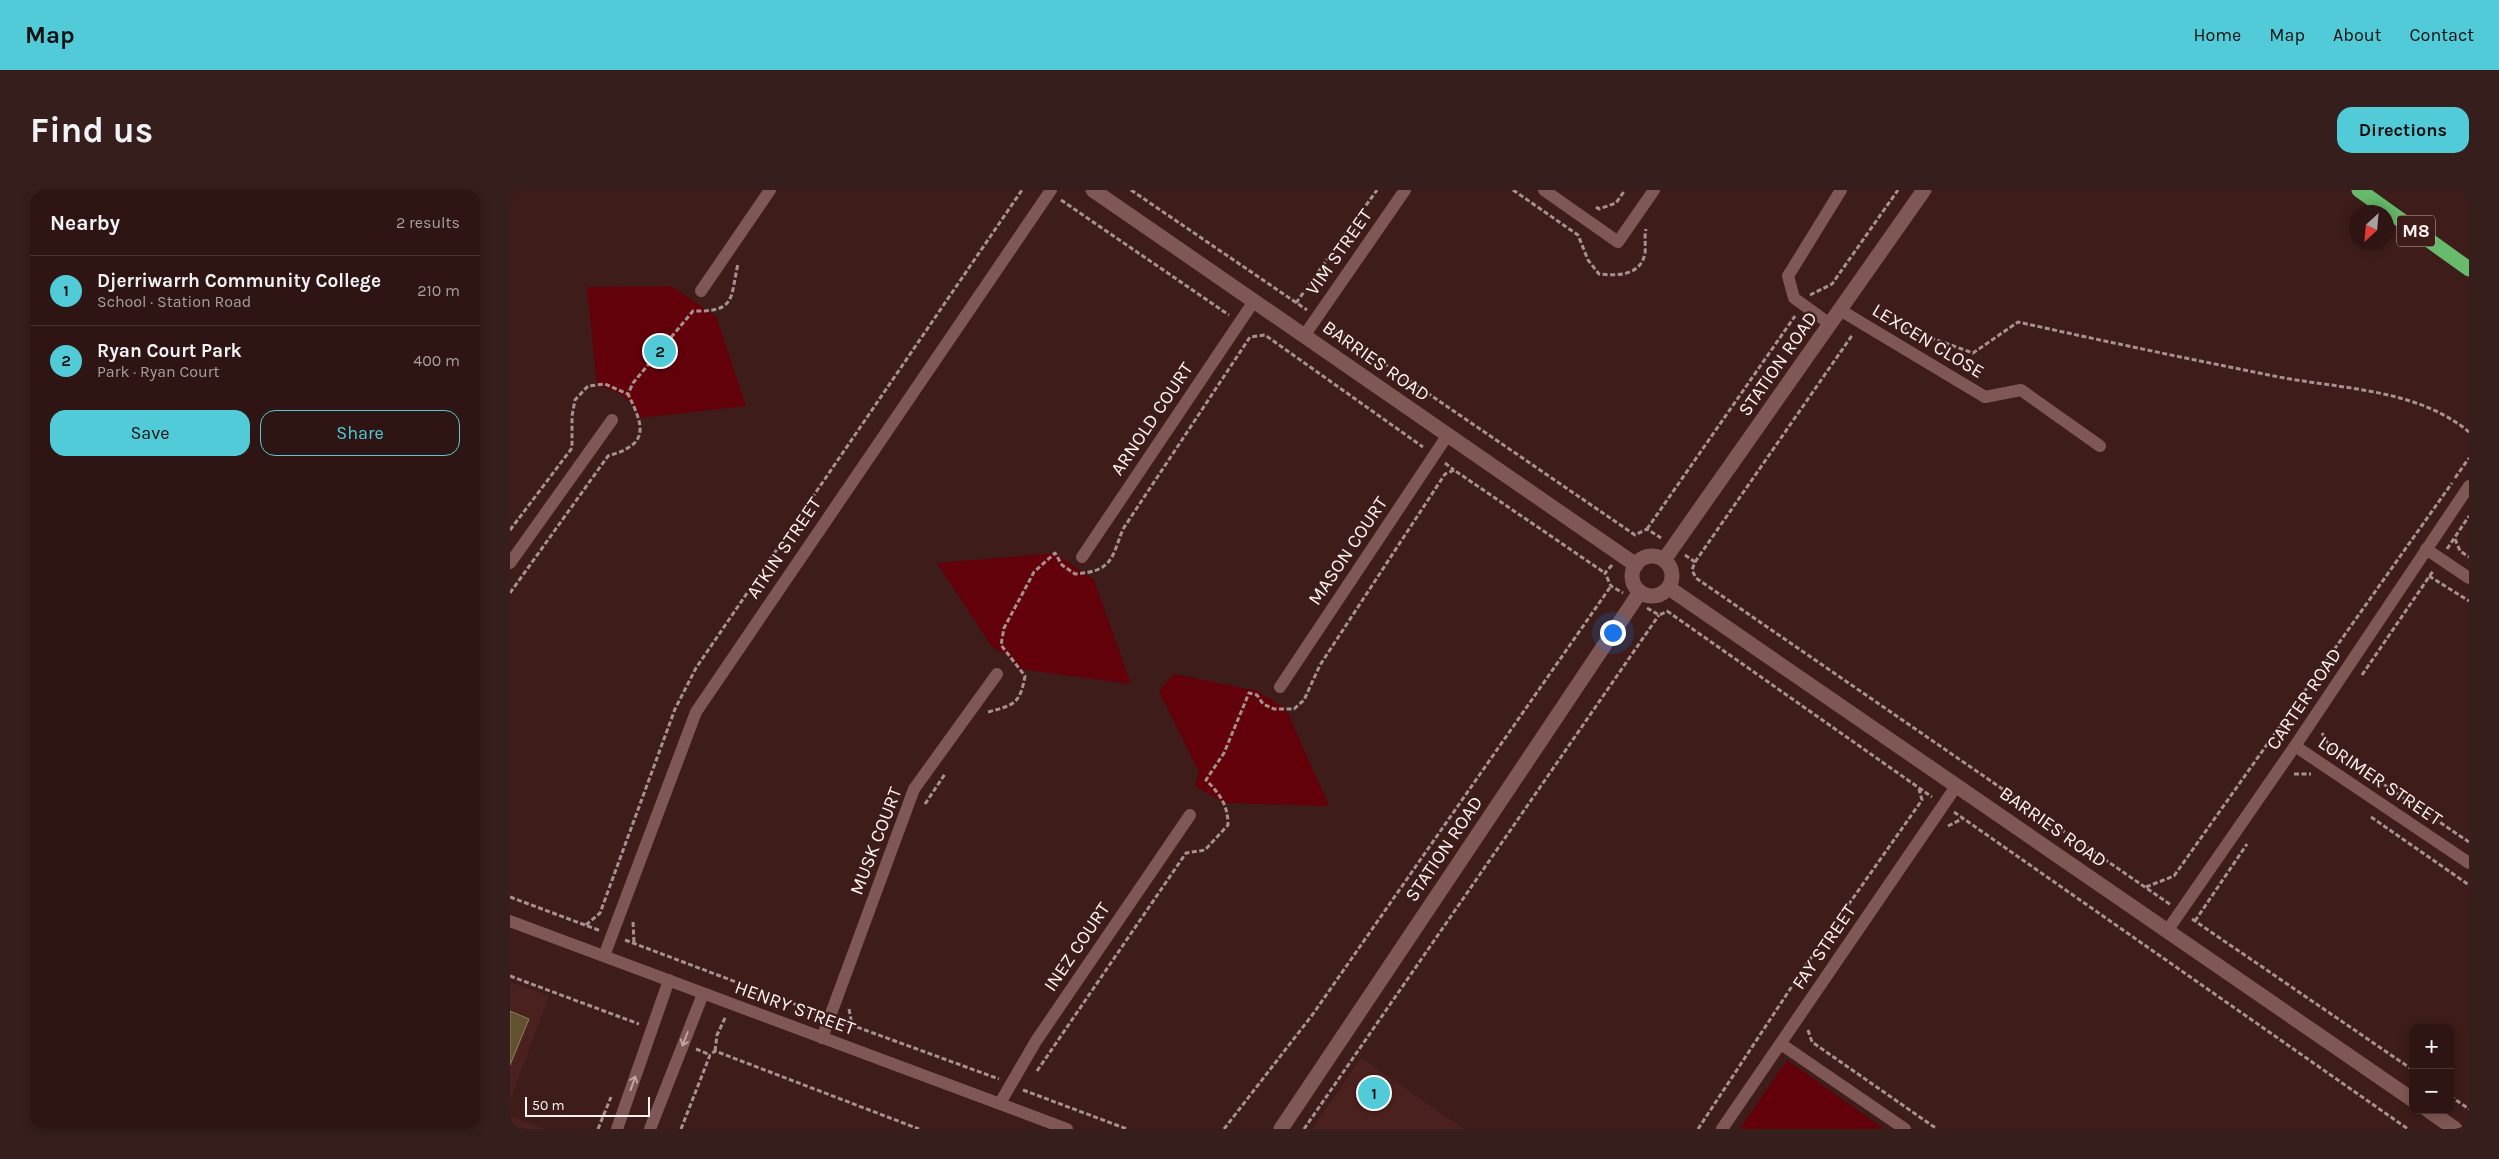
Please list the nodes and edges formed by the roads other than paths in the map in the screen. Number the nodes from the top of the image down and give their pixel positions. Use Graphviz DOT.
graph roads {
  1 [pos="770,190"];
  2 [pos="1051,190"];
  3 [pos="1093,190"];
  4 [pos="1405,190"];
  5 [pos="1544,190"];
  6 [pos="1654,190"];
  7 [pos="1841,190"];
  8 [pos="1924,190"];
  9 [pos="2359,190"];
  10 [pos="2469,269"];
  11 [pos="701,291"];
  12 [pos="1254,301"];
  13 [pos="1840,310"];
  14 [pos="1830,324"];
  15 [pos="1304,336"];
  16 [pos="612,420"];
  17 [pos="1447,436"];
  18 [pos="2100,446"];
  19 [pos="2469,486"];
  20 [pos="2426,548"];
  21 [pos="1082,557"];
  22 [pos="1664,560"];
  23 [pos="510,563"];
  24 [pos="1636,565"];
  25 [pos="2469,578"];
  26 [pos="1669,588"];
  27 [pos="1640,592"];
  28 [pos="997,674"];
  29 [pos="1280,687"];
  30 [pos="2296,746"];
  31 [pos="1957,785"];
  32 [pos="1190,815"];
  33 [pos="2469,864"];
  34 [pos="510,921"];
  35 [pos="2167,931"];
  36 [pos="604,956"];
  37 [pos="669,980"];
  38 [pos="703,994"];
  39 [pos="822,1038"];
  40 [pos="1781,1044"];
  41 [pos="2409,1097"];
  42 [pos="1000,1103"];
  43 [pos="2434,1114"];
  44 [pos="617,1129"];
  45 [pos="650,1129"];
  46 [pos="1067,1129"];
  47 [pos="1281,1129"];
  48 [pos="1722,1129"];
  49 [pos="1905,1129"];
  50 [pos="2455,1129"];
  1 -- 11 [label="street"];
  2 -- 36 [label="street, ATKIN STREET"];
  3 -- 12 [label="street, BARRIES ROAD"];
  4 -- 15 [label="street, VIM STREET"];
  5 -- 6 [label="street"];
  7 -- 14 [label="street"];
  8 -- 13 [label="street, STATION ROAD"];
  9 -- 10 [label="highway, M8"];
  12 -- 15 [label="street, BARRIES ROAD"];
  12 -- 21 [label="street, ARNOLD COURT"];
  13 -- 14 [label="street, STATION ROAD"];
  13 -- 18 [label="street, LEXCEN CLOSE"];
  14 -- 22 [label="street, STATION ROAD"];
  15 -- 17 [label="street, BARRIES ROAD"];
  16 -- 23 [label="street"];
  17 -- 24 [label="street, BARRIES ROAD"];
  17 -- 29 [label="street, MASON COURT"];
  19 -- 20 [label="street, CARTER ROAD"];
  20 -- 25 [label="street"];
  20 -- 30 [label="street, CARTER ROAD"];
  22 -- 24 [label="street"];
  22 -- 26 [label="street"];
  24 -- 27 [label="street"];
  26 -- 27 [label="street"];
  26 -- 31 [label="street, BARRIES ROAD"];
  27 -- 47 [label="street, STATION ROAD"];
  28 -- 39 [label="street, MUSK COURT"];
  30 -- 33 [label="street, LORIMER STREET"];
  30 -- 35 [label="street, CARTER ROAD"];
  31 -- 35 [label="street, BARRIES ROAD"];
  31 -- 40 [label="street, FAY STREET"];
  32 -- 42 [label="street, INEZ COURT"];
  34 -- 36 [label="street, HENRY STREET"];
  35 -- 41 [label="street, BARRIES ROAD"];
  36 -- 37 [label="street, HENRY STREET"];
  37 -- 38 [label="street, HENRY STREET"];
  44 -- 37 [label="street, one-way"];
  38 -- 39 [label="street, HENRY STREET"];
  38 -- 45 [label="street, one-way"];
  39 -- 42 [label="street, HENRY STREET"];
  40 -- 48 [label="street, FAY STREET"];
  40 -- 49 [label="street"];
  42 -- 46 [label="street, HENRY STREET"];
  43 -- 50 [label="street"];
}
